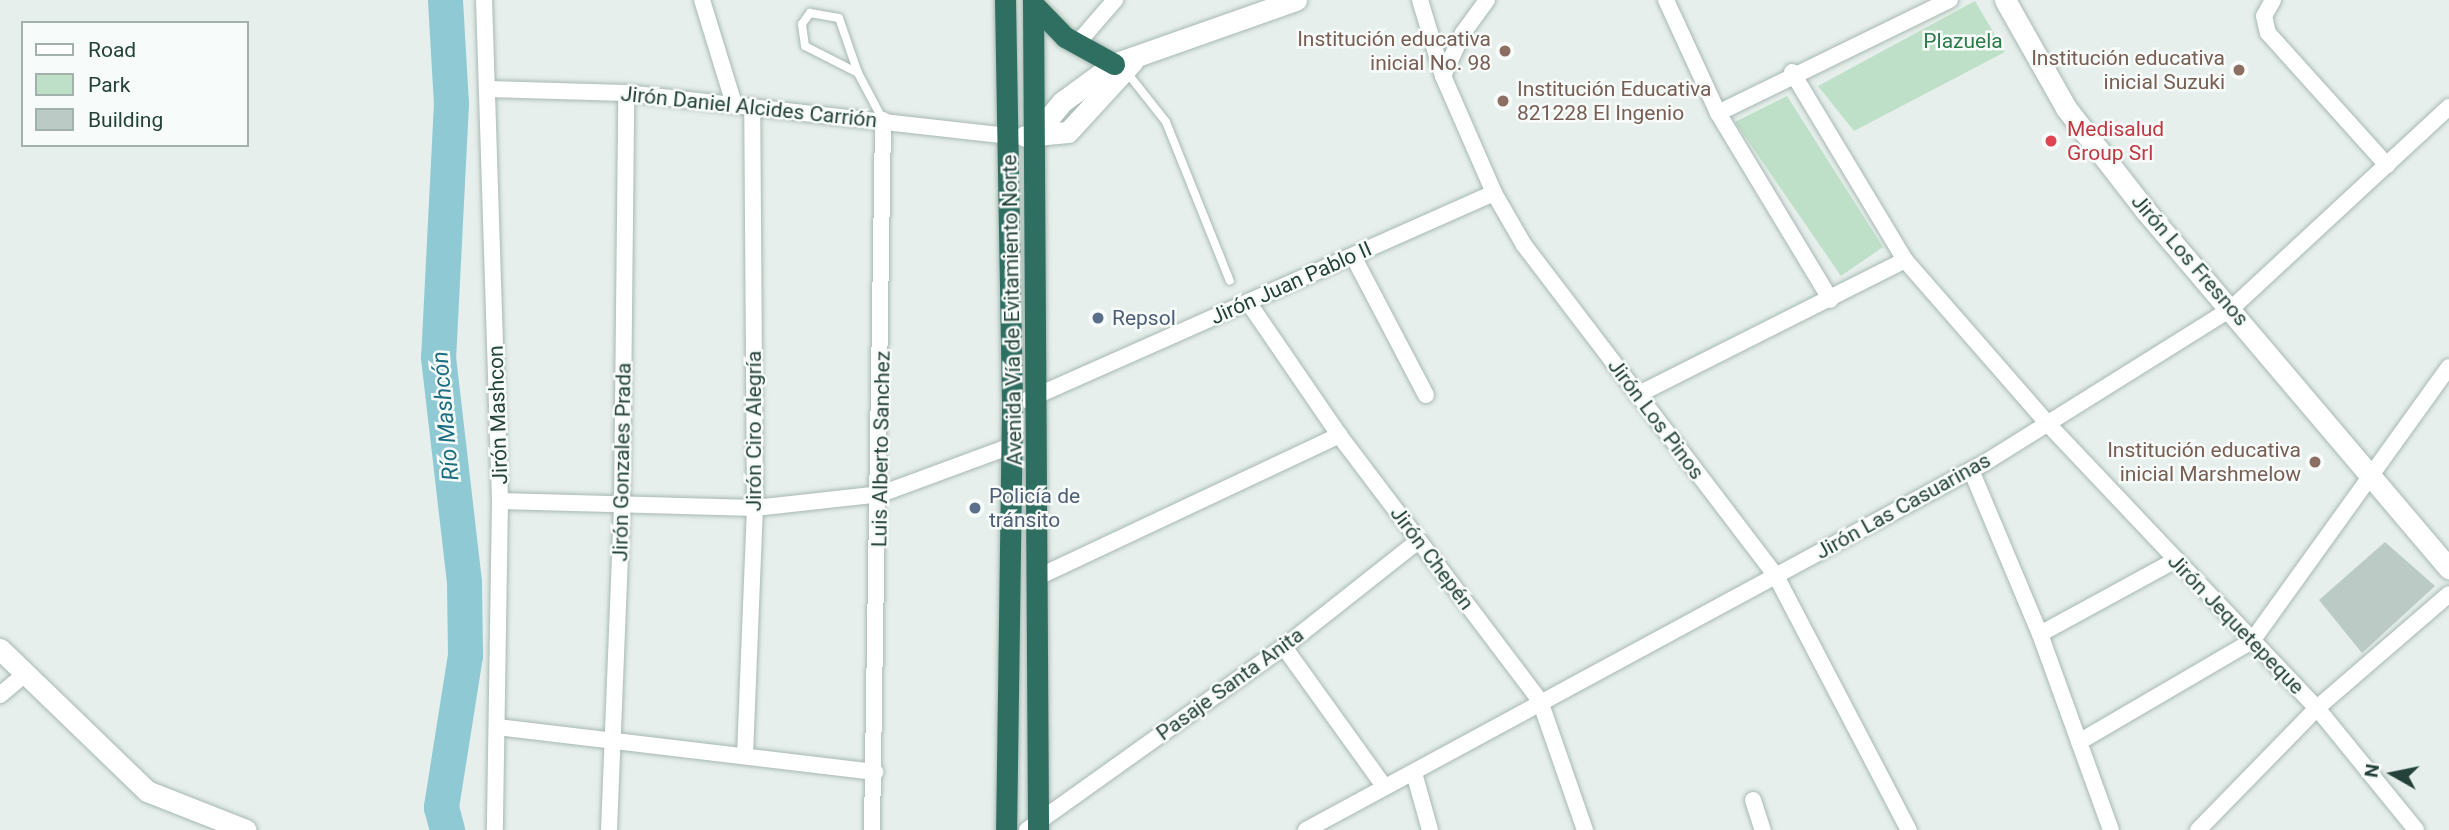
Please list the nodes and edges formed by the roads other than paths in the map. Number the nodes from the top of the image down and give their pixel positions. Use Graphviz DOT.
graph roads {
  1 [pos="484,0"];
  2 [pos="702,0"];
  3 [pos="1005,0"];
  4 [pos="1115,0"];
  5 [pos="1296,0"];
  6 [pos="1420,0"];
  7 [pos="1487,0"];
  8 [pos="1666,0"];
  9 [pos="1950,0"];
  10 [pos="2005,0"];
  11 [pos="2273,0"];
  12 [pos="1033,3"];
  13 [pos="1076,45"];
  14 [pos="1126,63"];
  15 [pos="1792,72"];
  16 [pos="858,73"];
  17 [pos="1443,76"];
  18 [pos="488,89"];
  19 [pos="626,93"];
  20 [pos="734,104"];
  21 [pos="752,106"];
  22 [pos="2449,107"];
  23 [pos="1718,113"];
  24 [pos="883,120"];
  25 [pos="1009,136"];
  26 [pos="1034,136"];
  27 [pos="2387,165"];
  28 [pos="1494,193"];
  29 [pos="1353,256"];
  30 [pos="1905,260"];
  31 [pos="1230,281"];
  32 [pos="1831,300"];
  33 [pos="1248,302"];
  34 [pos="2232,308"];
  35 [pos="2449,367"];
  36 [pos="1426,395"];
  37 [pos="1637,395"];
  38 [pos="1036,397"];
  39 [pos="1012,407"];
  40 [pos="2048,424"];
  41 [pos="1339,435"];
  42 [pos="1011,446"];
  43 [pos="1971,470"];
  44 [pos="2371,472"];
  45 [pos="881,494"];
  46 [pos="500,501"];
  47 [pos="622,504"];
  48 [pos="755,508"];
  49 [pos="1418,541"];
  50 [pos="2174,561"];
  51 [pos="2449,568"];
  52 [pos="1040,576"];
  53 [pos="1776,576"];
  54 [pos="2449,594"];
  55 [pos="2040,634"];
  56 [pos="2252,641"];
  57 [pos="1284,647"];
  58 [pos="0,649"];
  59 [pos="23,675"];
  60 [pos="0,695"];
  61 [pos="1540,701"];
  62 [pos="2317,708"];
  63 [pos="497,727"];
  64 [pos="616,742"];
  65 [pos="2079,743"];
  66 [pos="745,755"];
  67 [pos="875,772"];
  68 [pos="1415,773"];
  69 [pos="1384,786"];
  70 [pos="1753,800"];
  71 [pos="1034,827"];
  72 [pos="246,830"];
  73 [pos="495,830"];
  74 [pos="609,830"];
  75 [pos="872,830"];
  76 [pos="1006,830"];
  77 [pos="1306,830"];
  78 [pos="1430,830"];
  79 [pos="1585,830"];
  80 [pos="1763,830"];
  81 [pos="1909,830"];
  82 [pos="2112,830"];
  83 [pos="2198,830"];
  84 [pos="2416,830"];
  1 -- 18 [label="street, Jirón Mashcon"];
  2 -- 20 [label="street"];
  3 -- 25 [label="highway, Avenida Vía de Evitamiento Norte"];
  4 -- 13 [label="street"];
  5 -- 14 [label="street"];
  6 -- 17 [label="street, Jirón Los Pinos"];
  7 -- 17 [label="street"];
  8 -- 23 [label="street"];
  9 -- 15 [label="street"];
  10 -- 34 [label="street, Jirón Los Fresnos"];
  11 -- 27 [label="street"];
  12 -- 13 [label="highway"];
  12 -- 26 [label="highway, Avenida Vía de Evitamiento Norte"];
  13 -- 14 [label="highway"];
  14 -- 26 [label="street"];
  14 -- 31 [label="lane"];
  15 -- 23 [label="street"];
  15 -- 30 [label="street, Jirón Jequetepeque"];
  16 -- 16 [label="lane, Luis Alberto Sanchez"];
  16 -- 24 [label="lane, Luis Alberto Sanchez"];
  17 -- 28 [label="street, Jirón Los Pinos"];
  18 -- 19 [label="street, Jirón Daniel Alcides Carrión"];
  18 -- 46 [label="street, Jirón Mashcon"];
  19 -- 20 [label="street, Jirón Daniel Alcides Carrión"];
  19 -- 47 [label="street, Jirón Gonzales Prada"];
  20 -- 21 [label="street, Jirón Daniel Alcides Carrión"];
  21 -- 24 [label="street, Jirón Daniel Alcides Carrión"];
  21 -- 48 [label="street, Jirón Ciro Alegría"];
  22 -- 27 [label="street, Jirón Las Casuarinas"];
  23 -- 32 [label="street"];
  24 -- 25 [label="street, Jirón Daniel Alcides Carrión"];
  24 -- 45 [label="street, Luis Alberto Sanchez"];
  25 -- 26 [label="street"];
  25 -- 39 [label="highway, Avenida Vía de Evitamiento Norte"];
  26 -- 38 [label="highway, Avenida Vía de Evitamiento Norte"];
  27 -- 34 [label="street, Jirón Las Casuarinas"];
  28 -- 29 [label="street, Jirón Juan Pablo II"];
  28 -- 37 [label="street, Jirón Los Pinos"];
  29 -- 33 [label="street, Jirón Juan Pablo II"];
  29 -- 36 [label="street"];
  30 -- 32 [label="street"];
  30 -- 40 [label="street, Jirón Jequetepeque"];
  32 -- 37 [label="street"];
  33 -- 38 [label="street, Jirón Juan Pablo II"];
  33 -- 41 [label="street, Jirón Chepén"];
  34 -- 40 [label="street, Jirón Las Casuarinas"];
  34 -- 44 [label="street, Jirón Los Fresnos"];
  35 -- 44 [label="street"];
  37 -- 53 [label="street, Jirón Los Pinos"];
  38 -- 39 [label="street, Jirón Juan Pablo II"];
  38 -- 52 [label="highway, Avenida Vía de Evitamiento Norte"];
  39 -- 42 [label="highway, Avenida Vía de Evitamiento Norte"];
  40 -- 43 [label="street, Jirón Las Casuarinas"];
  40 -- 50 [label="street, Jirón Jequetepeque"];
  41 -- 49 [label="street, Jirón Chepén"];
  41 -- 52 [label="street"];
  42 -- 45 [label="street"];
  42 -- 76 [label="highway, Avenida Vía de Evitamiento Norte"];
  43 -- 53 [label="street, Jirón Las Casuarinas"];
  43 -- 55 [label="street"];
  44 -- 51 [label="street, Jirón Los Fresnos"];
  44 -- 56 [label="street"];
  45 -- 48 [label="street"];
  45 -- 67 [label="street, Luis Alberto Sanchez"];
  46 -- 47 [label="street"];
  46 -- 63 [label="street, Jirón Mashcon"];
  47 -- 48 [label="street"];
  47 -- 64 [label="street, Jirón Gonzales Prada"];
  48 -- 66 [label="street, Jirón Ciro Alegría"];
  49 -- 57 [label="street, Pasaje Santa Anita"];
  49 -- 61 [label="street, Jirón Chepén"];
  50 -- 55 [label="street"];
  50 -- 56 [label="street, Jirón Jequetepeque"];
  52 -- 71 [label="highway, Avenida Vía de Evitamiento Norte"];
  53 -- 61 [label="street, Jirón Las Casuarinas"];
  53 -- 81 [label="street, Jirón Los Pinos"];
  54 -- 62 [label="street"];
  55 -- 65 [label="street"];
  56 -- 62 [label="street, Jirón Jequetepeque"];
  56 -- 65 [label="street"];
  57 -- 69 [label="street"];
  57 -- 71 [label="street, Pasaje Santa Anita"];
  58 -- 59 [label="street"];
  59 -- 60 [label="street"];
  59 -- 72 [label="street"];
  61 -- 68 [label="street, Jirón Las Casuarinas"];
  61 -- 79 [label="street, Jirón Chepén"];
  62 -- 83 [label="street"];
  62 -- 84 [label="street, Jirón Jequetepeque"];
  63 -- 64 [label="street"];
  63 -- 73 [label="street, Jirón Mashcon"];
  64 -- 66 [label="street"];
  64 -- 74 [label="street, Jirón Gonzales Prada"];
  65 -- 82 [label="street"];
  66 -- 67 [label="street"];
  67 -- 75 [label="street, Luis Alberto Sanchez"];
  68 -- 69 [label="street, Jirón Las Casuarinas"];
  68 -- 78 [label="street"];
  69 -- 77 [label="street, Jirón Las Casuarinas"];
  70 -- 80 [label="street"];
}
